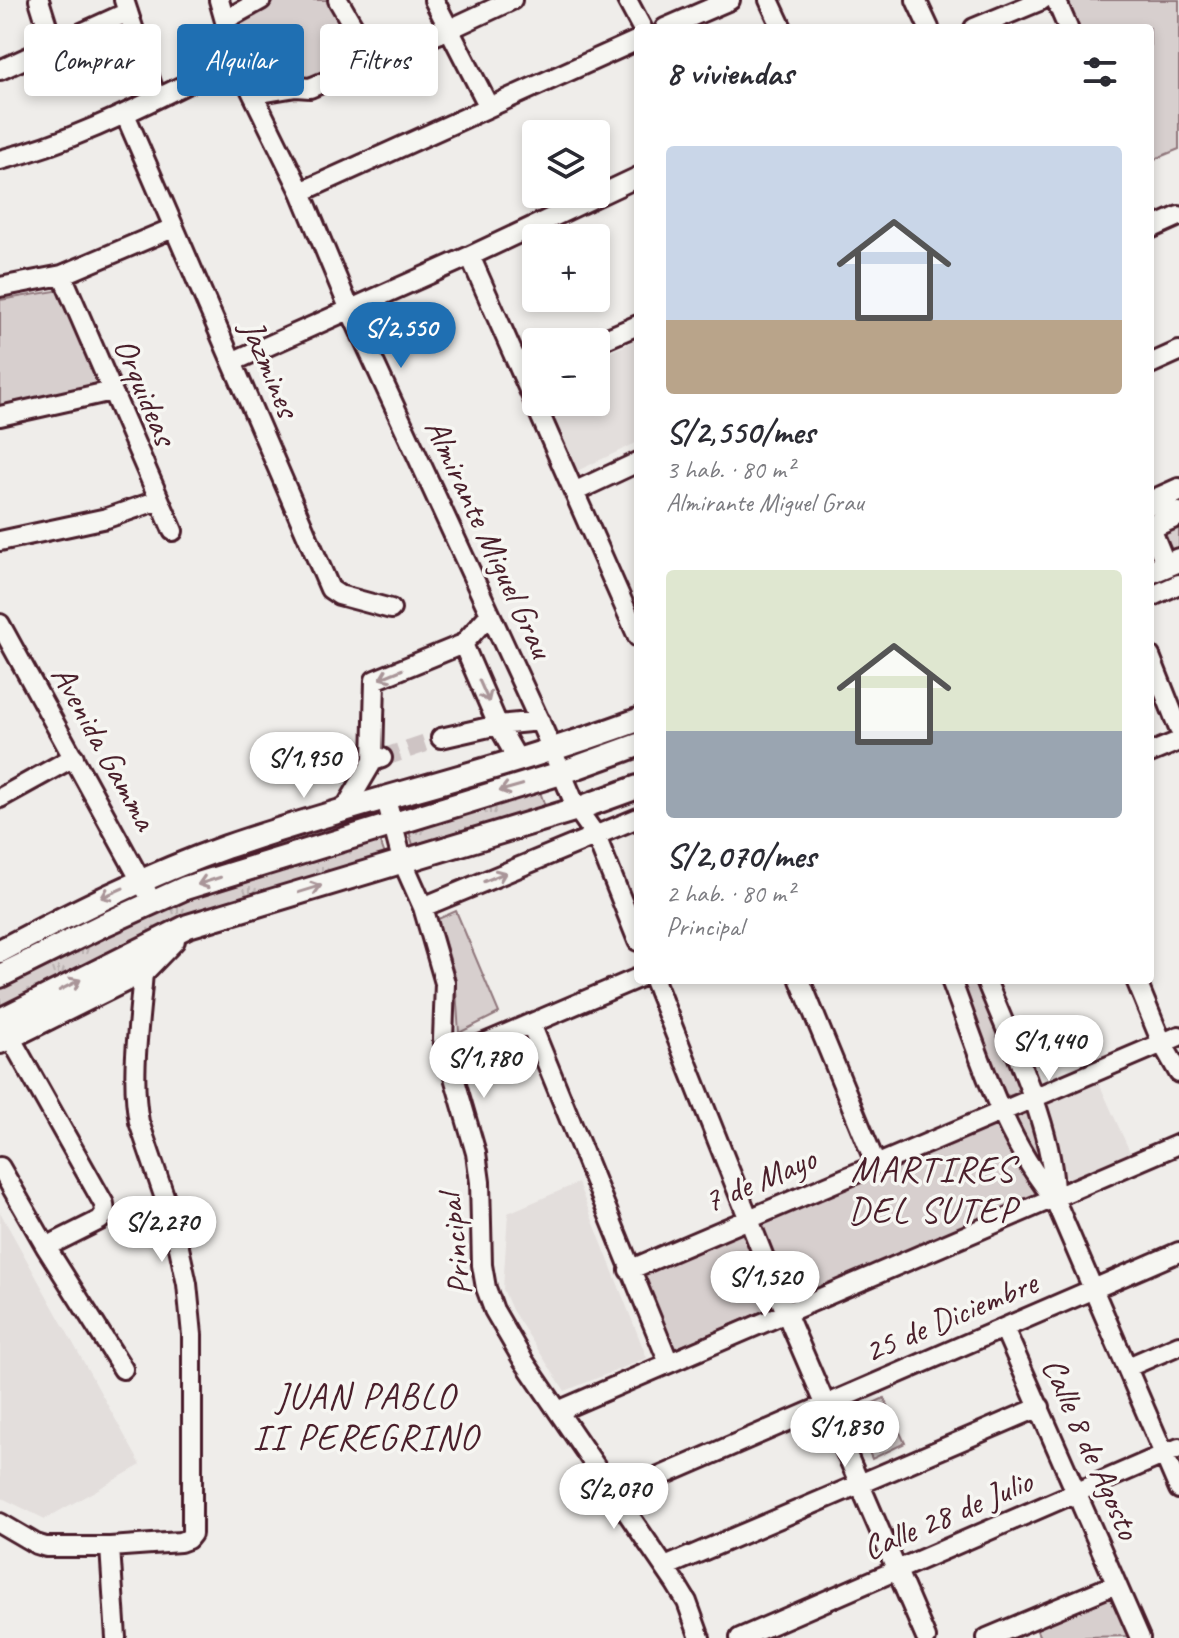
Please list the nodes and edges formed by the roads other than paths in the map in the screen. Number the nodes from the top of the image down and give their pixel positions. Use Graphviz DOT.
graph roads {
  1 [pos="39,0"];
  2 [pos="219,0"];
  3 [pos="261,0"];
  4 [pos="338,0"];
  5 [pos="434,0"];
  6 [pos="512,0"];
  7 [pos="627,0"];
  8 [pos="730,0"];
  9 [pos="769,0"];
  10 [pos="916,0"];
  11 [pos="1042,0"];
  12 [pos="1056,0"];
  13 [pos="126,6"];
  14 [pos="225,20"];
  15 [pos="46,24"];
  16 [pos="92,24"];
  17 [pos="226,24"];
  18 [pos="352,24"];
  19 [pos="640,24"];
  20 [pos="674,24"];
  21 [pos="780,24"];
  22 [pos="927,24"];
  23 [pos="984,24"];
  24 [pos="1066,24"];
  25 [pos="450,29"];
  26 [pos="438,34"];
  27 [pos="634,42"];
  28 [pos="24,59"];
  29 [pos="0,70"];
  30 [pos="177,88"];
  31 [pos="256,96"];
  32 [pos="156,98"];
  33 [pos="489,107"];
  34 [pos="125,114"];
  35 [pos="1,157"];
  36 [pos="634,179"];
  37 [pos="301,192"];
  38 [pos="1179,216"];
  39 [pos="1154,223"];
  40 [pos="173,228"];
  41 [pos="470,256"];
  42 [pos="62,275"];
  43 [pos="0,287"];
  44 [pos="350,310"];
  45 [pos="634,327"];
  46 [pos="610,337"];
  47 [pos="1179,351"];
  48 [pos="234,361"];
  49 [pos="522,361"];
  50 [pos="1154,362"];
  51 [pos="112,391"];
  52 [pos="0,416"];
  53 [pos="545,416"];
  54 [pos="634,464"];
  55 [pos="1179,490"];
  56 [pos="574,492"];
  57 [pos="159,500"];
  58 [pos="1154,501"];
  59 [pos="1179,514"];
  60 [pos="1154,524"];
  61 [pos="173,531"];
  62 [pos="1154,535"];
  63 [pos="0,541"];
  64 [pos="1169,570"];
  65 [pos="1154,591"];
  66 [pos="631,600"];
  67 [pos="391,609"];
  68 [pos="490,614"];
  69 [pos="0,624"];
  70 [pos="463,644"];
  71 [pos="6,653"];
  72 [pos="1154,666"];
  73 [pos="540,721"];
  74 [pos="634,721"];
  75 [pos="498,725"];
  76 [pos="1179,729"];
  77 [pos="441,738"];
  78 [pos="1179,741"];
  79 [pos="634,746"];
  80 [pos="553,751"];
  81 [pos="1154,751"];
  82 [pos="74,757"];
  83 [pos="518,760"];
  84 [pos="561,773"];
  85 [pos="634,788"];
  86 [pos="0,798"];
  87 [pos="386,799"];
  88 [pos="577,809"];
  89 [pos="343,812"];
  90 [pos="634,820"];
  91 [pos="393,823"];
  92 [pos="596,836"];
  93 [pos="402,860"];
  94 [pos="143,880"];
  95 [pos="151,902"];
  96 [pos="423,907"];
  97 [pos="188,926"];
  98 [pos="634,931"];
  99 [pos="0,951"];
  100 [pos="143,971"];
  101 [pos="0,976"];
  102 [pos="634,980"];
  103 [pos="656,984"];
  104 [pos="802,984"];
  105 [pos="953,984"];
  106 [pos="988,984"];
  107 [pos="1138,984"];
  108 [pos="531,1024"];
  109 [pos="3,1033"];
  110 [pos="1170,1040"];
  111 [pos="447,1059"];
  112 [pos="1179,1073"];
  113 [pos="1032,1097"];
  114 [pos="1001,1112"];
  115 [pos="1179,1144"];
  116 [pos="876,1165"];
  117 [pos="0,1167"];
  118 [pos="1054,1198"];
  119 [pos="749,1218"];
  120 [pos="46,1247"];
  121 [pos="1179,1252"];
  122 [pos="629,1270"];
  123 [pos="1094,1289"];
  124 [pos="786,1313"];
  125 [pos="1004,1328"];
  126 [pos="1179,1345"];
  127 [pos="669,1363"];
  128 [pos="1128,1367"];
  129 [pos="123,1369"];
  130 [pos="825,1405"];
  131 [pos="1040,1407"];
  132 [pos="558,1411"];
  133 [pos="1172,1452"];
  134 [pos="860,1486"];
  135 [pos="1179,1489"];
  136 [pos="1077,1492"];
  137 [pos="615,1496"];
  138 [pos="0,1523"];
  139 [pos="110,1547"];
  140 [pos="665,1567"];
  141 [pos="897,1570"];
  142 [pos="1116,1584"];
  143 [pos="1032,1629"];
  144 [pos="116,1638"];
  145 [pos="700,1638"];
  146 [pos="740,1638"];
  147 [pos="926,1638"];
  148 [pos="987,1638"];
  149 [pos="1140,1638"];
  1 -- 15 [label="street"];
  2 -- 14 [label="street, Almirante Miguel Grau"];
  3 -- 14 [label="street"];
  4 -- 18 [label="street"];
  5 -- 25 [label="street"];
  6 -- 25 [label="street"];
  7 -- 19 [label="street"];
  8 -- 20 [label="street"];
  9 -- 21 [label="street"];
  10 -- 22 [label="street"];
  11 -- 23 [label="street"];
  12 -- 24 [label="street"];
  13 -- 16 [label="street"];
  13 -- 32 [label="street"];
  14 -- 17 [label="street, Almirante Miguel Grau"];
  25 -- 26 [label="street"];
  25 -- 33 [label="street"];
  27 -- 33 [label="street"];
  28 -- 29 [label="street"];
  30 -- 32 [label="street"];
  31 -- 37 [label="street, Almirante Miguel Grau"];
  32 -- 34 [label="street"];
  33 -- 37 [label="street"];
  34 -- 35 [label="street"];
  34 -- 40 [label="street, Jazmines"];
  36 -- 41 [label="street"];
  37 -- 44 [label="street, Almirante Miguel Grau"];
  38 -- 39 [label="street"];
  40 -- 42 [label="street"];
  40 -- 48 [label="street, Jazmines"];
  41 -- 44 [label="street"];
  41 -- 49 [label="street"];
  42 -- 43 [label="street"];
  42 -- 51 [label="street, Orquideas"];
  44 -- 48 [label="street"];
  44 -- 68 [label="street, Almirante Miguel Grau"];
  45 -- 46 [label="street"];
  47 -- 50 [label="street"];
  48 -- 67 [label="street, Jazmines"];
  51 -- 52 [label="street"];
  51 -- 57 [label="street, Orquideas"];
  53 -- 56 [label="street"];
  54 -- 56 [label="street"];
  55 -- 58 [label="main road"];
  56 -- 66 [label="street"];
  57 -- 61 [label="street, Orquideas"];
  57 -- 63 [label="street"];
  59 -- 60 [label="main road"];
  62 -- 64 [label="street"];
  64 -- 65 [label="street"];
  68 -- 70 [label="street"];
  68 -- 73 [label="street, Almirante Miguel Grau"];
  69 -- 71 [label="street, Avenida Gamma"];
  70 -- 75 [label="street, one-way"];
  70 -- 89 [label="street, one-way"];
  71 -- 82 [label="street, Avenida Gamma"];
  72 -- 76 [label="street"];
  73 -- 75 [label="street"];
  73 -- 80 [label="street, Almirante Miguel Grau"];
  74 -- 80 [label="main road"];
  75 -- 77 [label="street"];
  75 -- 83 [label="street"];
  78 -- 81 [label="street"];
  79 -- 84 [label="main road"];
  80 -- 83 [label="main road"];
  80 -- 84 [label="street, Almirante Miguel Grau"];
  82 -- 86 [label="street"];
  82 -- 94 [label="street, Avenida Gamma"];
  83 -- 87 [label="main road"];
  84 -- 88 [label="street, Almirante Miguel Grau"];
  84 -- 91 [label="main road, one-way"];
  85 -- 88 [label="main road"];
  87 -- 89 [label="main road"];
  87 -- 91 [label="street, Principal"];
  88 -- 92 [label="street, Almirante Miguel Grau"];
  88 -- 93 [label="main road"];
  89 -- 94 [label="main road"];
  90 -- 92 [label="street"];
  91 -- 93 [label="street, Principal"];
  91 -- 95 [label="main road, one-way"];
  96 -- 92 [label="street, one-way"];
  92 -- 98 [label="street, Almirante Miguel Grau"];
  93 -- 96 [label="street, Principal"];
  97 -- 93 [label="main road, one-way"];
  94 -- 95 [label="street, Avenida Gamma"];
  94 -- 99 [label="main road, one-way"];
  95 -- 101 [label="main road"];
  96 -- 111 [label="street, Principal"];
  97 -- 100 [label="main road"];
  109 -- 97 [label="main road, one-way"];
  100 -- 109 [label="main road"];
  100 -- 139 [label="street"];
  102 -- 108 [label="street"];
  103 -- 119 [label="street"];
  104 -- 116 [label="street"];
  105 -- 114 [label="street"];
  106 -- 113 [label="street"];
  107 -- 110 [label="street"];
  108 -- 111 [label="street"];
  108 -- 122 [label="street"];
  109 -- 120 [label="street"];
  110 -- 112 [label="street"];
  110 -- 113 [label="street, 7 de Mayo"];
  111 -- 132 [label="street, Principal"];
  113 -- 114 [label="street, 7 de Mayo"];
  113 -- 118 [label="street"];
  114 -- 116 [label="street, 7 de Mayo"];
  114 -- 118 [label="street"];
  115 -- 118 [label="street"];
  116 -- 119 [label="street, 7 de Mayo"];
  117 -- 120 [label="street"];
  118 -- 123 [label="street"];
  118 -- 124 [label="street"];
  119 -- 122 [label="street, 7 de Mayo"];
  119 -- 124 [label="street"];
  120 -- 129 [label="street"];
  121 -- 123 [label="street, 25 de Diciembre"];
  122 -- 127 [label="street"];
  123 -- 125 [label="street, 25 de Diciembre"];
  123 -- 128 [label="street"];
  124 -- 127 [label="street"];
  124 -- 130 [label="street"];
  125 -- 130 [label="street, 25 de Diciembre"];
  125 -- 131 [label="street, Calle 8 de Agosto"];
  126 -- 128 [label="street"];
  127 -- 132 [label="street"];
  128 -- 133 [label="street"];
  130 -- 134 [label="street"];
  130 -- 137 [label="street, 25 de Diciembre"];
  131 -- 134 [label="street"];
  131 -- 136 [label="street, Calle 8 de Agosto"];
  132 -- 137 [label="street, Principal"];
  133 -- 135 [label="street"];
  133 -- 136 [label="street, Calle 28 de Julio"];
  134 -- 140 [label="street"];
  134 -- 141 [label="street"];
  136 -- 141 [label="street, Calle 28 de Julio"];
  136 -- 142 [label="street, Calle 8 de Agosto"];
  137 -- 140 [label="street, Principal"];
  138 -- 139 [label="street"];
  139 -- 144 [label="street"];
  140 -- 145 [label="street, Principal"];
  141 -- 146 [label="street, Calle 28 de Julio"];
  141 -- 147 [label="street"];
  142 -- 143 [label="street"];
  142 -- 149 [label="street, Calle 8 de Agosto"];
  143 -- 148 [label="street"];
}
